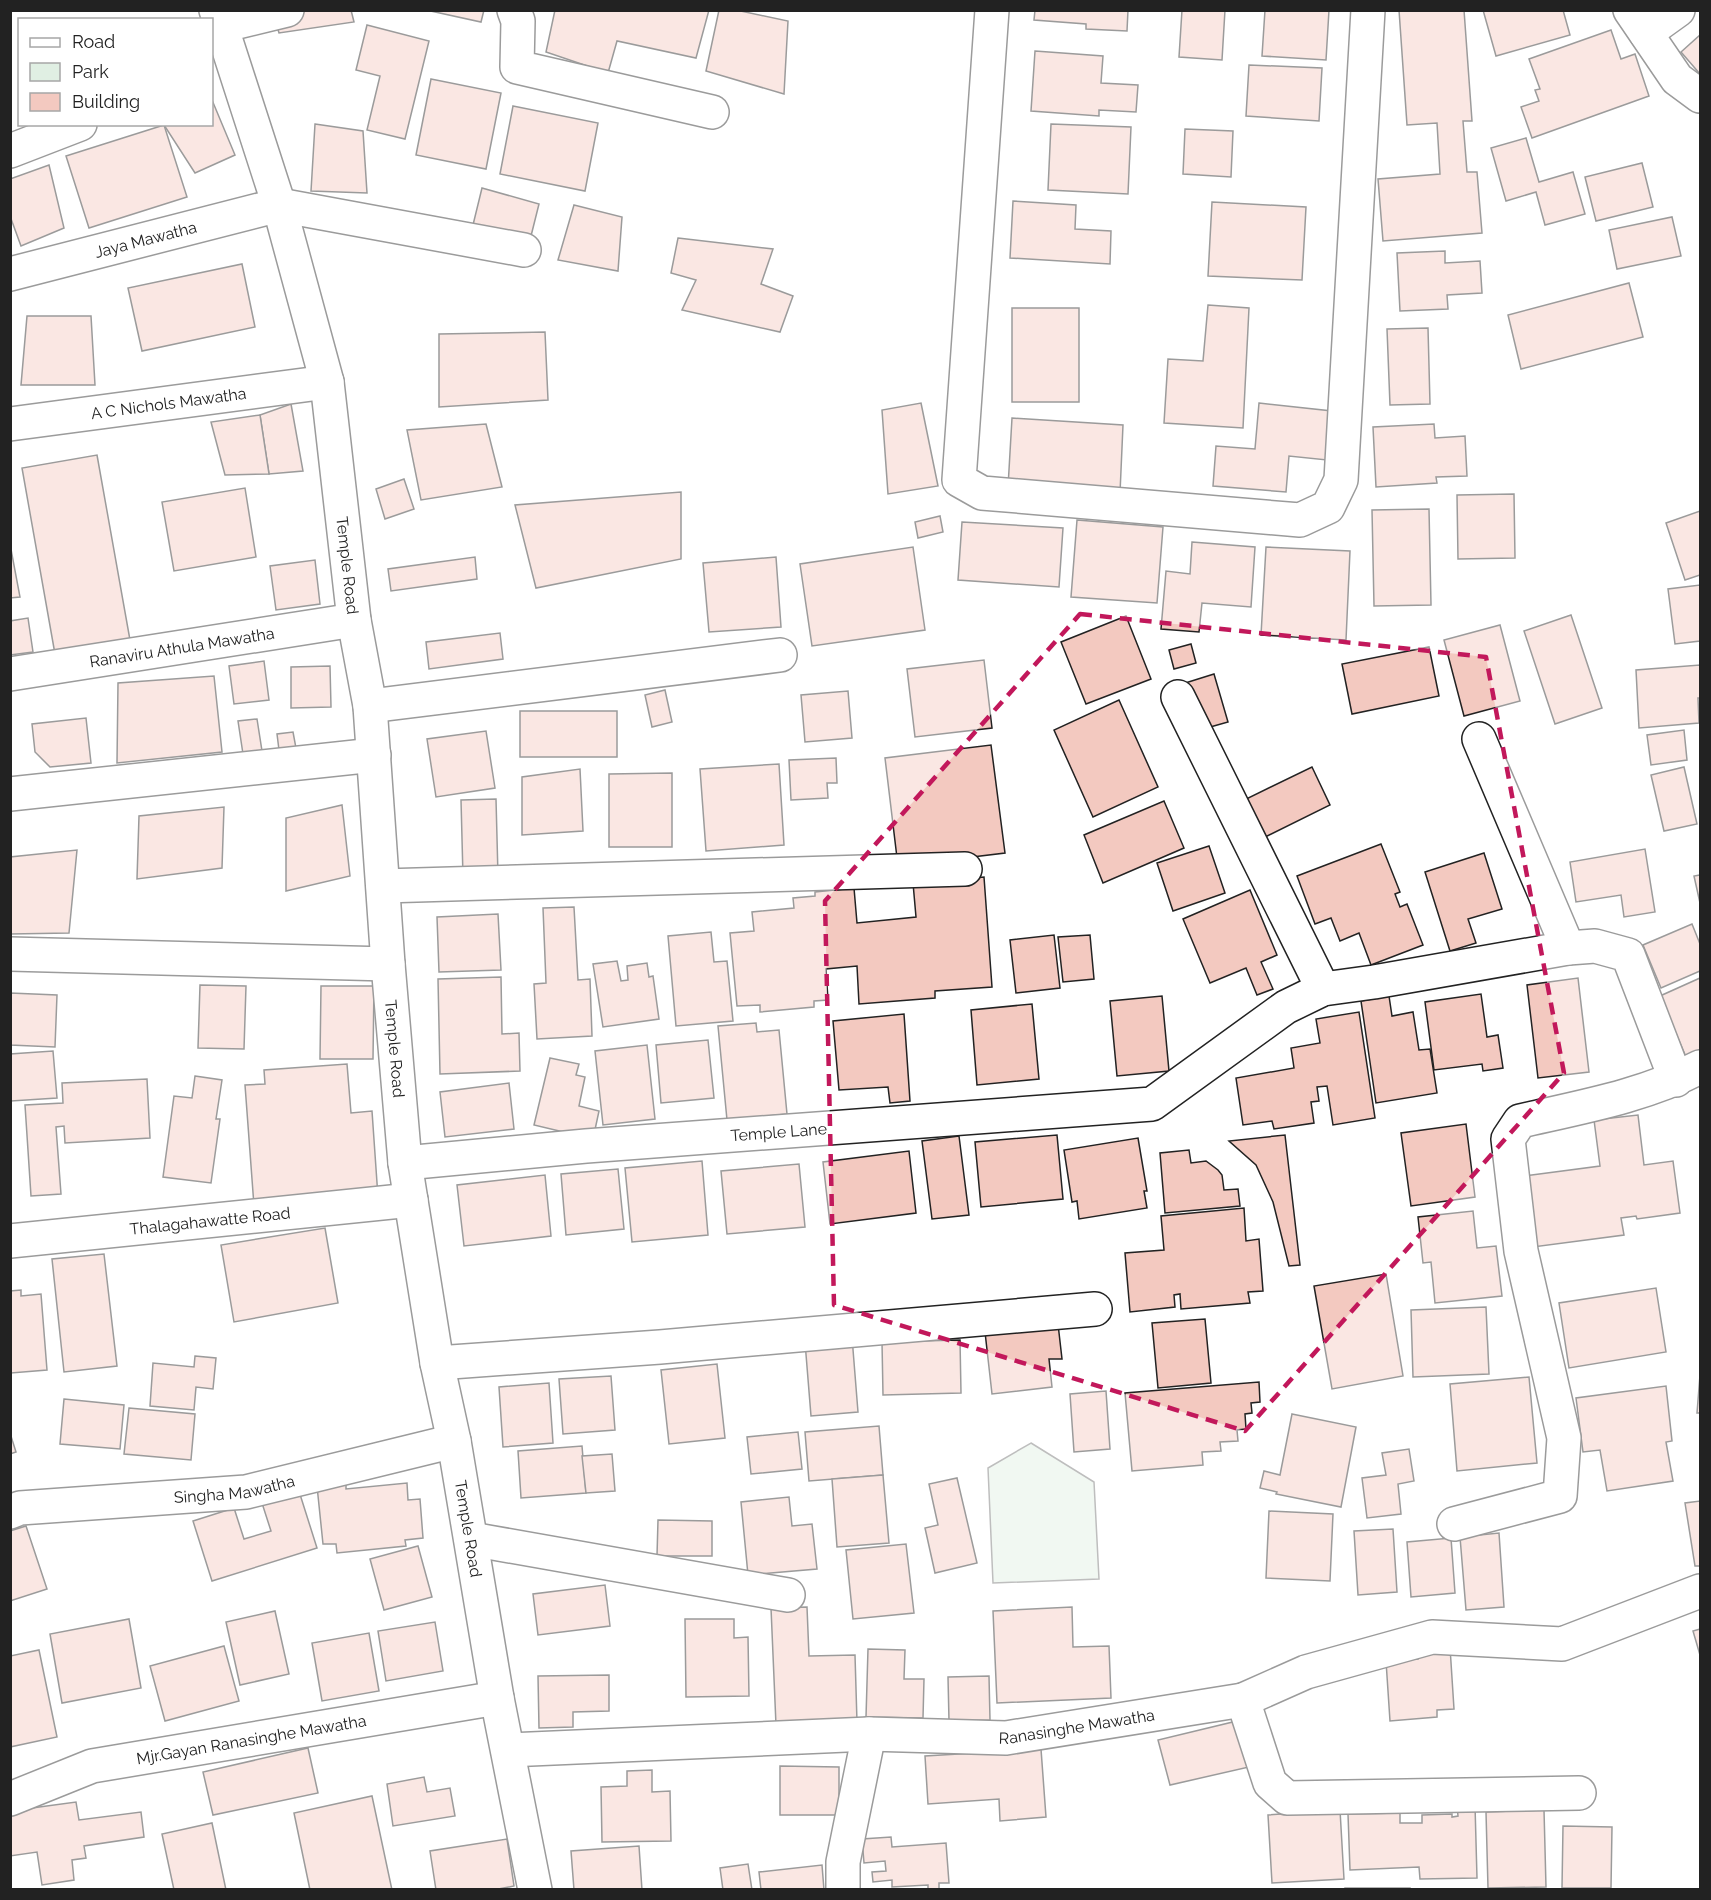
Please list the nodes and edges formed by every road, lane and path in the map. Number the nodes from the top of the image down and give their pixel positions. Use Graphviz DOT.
graph roads {
  1 [pos="287,10"];
  2 [pos="514,10"];
  3 [pos="992,10"];
  4 [pos="1368,10"];
  5 [pos="1678,10"];
  6 [pos="218,18"];
  7 [pos="1638,22"];
  8 [pos="223,70"];
  9 [pos="1701,96"];
  10 [pos="712,111"];
  11 [pos="75,126"];
  12 [pos="10,151"];
  13 [pos="279,205"];
  14 [pos="524,250"];
  15 [pos="10,274"];
  16 [pos="327,382"];
  17 [pos="10,424"];
  18 [pos="354,620"];
  19 [pos="780,655"];
  20 [pos="10,674"];
  21 [pos="1178,698"];
  22 [pos="370,705"];
  23 [pos="1479,739"];
  24 [pos="374,755"];
  25 [pos="10,794"];
  26 [pos="965,869"];
  27 [pos="383,886"];
  28 [pos="1568,948"];
  29 [pos="10,954"];
  30 [pos="388,964"];
  31 [pos="1323,988"];
  32 [pos="1688,1073"];
  33 [pos="405,1164"];
  34 [pos="411,1200"];
  35 [pos="10,1241"];
  36 [pos="1095,1309"];
  37 [pos="437,1363"];
  38 [pos="454,1441"];
  39 [pos="10,1512"];
  40 [pos="1454,1524"];
  41 [pos="471,1539"];
  42 [pos="1701,1591"];
  43 [pos="788,1595"];
  44 [pos="497,1698"];
  45 [pos="1243,1700"];
  46 [pos="869,1734"];
  47 [pos="508,1750"];
  48 [pos="1579,1793"];
  49 [pos="10,1799"];
  50 [pos="535,1890"];
  51 [pos="843,1890"];
  1 -- 6 [label="street"];
  2 -- 10 [label="street"];
  3 -- 4 [label="street"];
  5 -- 7 [label="street"];
  6 -- 8 [label="street, Temple Road"];
  7 -- 9 [label="street"];
  8 -- 13 [label="street, Temple Road"];
  11 -- 12 [label="street"];
  13 -- 14 [label="street"];
  13 -- 15 [label="street, Jaya Mawatha"];
  13 -- 16 [label="street, Temple Road"];
  16 -- 17 [label="street, A C Nichols Mawatha"];
  16 -- 18 [label="street, Temple Road"];
  18 -- 20 [label="street, Ranaviru Athula Mawatha"];
  18 -- 22 [label="street, Temple Road"];
  19 -- 22 [label="street"];
  21 -- 31 [label="street"];
  22 -- 24 [label="street, Temple Road"];
  23 -- 28 [label="street"];
  24 -- 25 [label="street"];
  24 -- 27 [label="street, Temple Road"];
  26 -- 27 [label="street"];
  27 -- 30 [label="street, Temple Road"];
  28 -- 31 [label="street"];
  28 -- 32 [label="street"];
  29 -- 30 [label="street"];
  30 -- 33 [label="street, Temple Road"];
  31 -- 33 [label="street, Temple Lane"];
  32 -- 40 [label="street"];
  33 -- 34 [label="street, Temple Road"];
  34 -- 35 [label="street, Thalagahawatte Road"];
  34 -- 37 [label="street, Temple Road"];
  36 -- 37 [label="street"];
  37 -- 38 [label="street, Temple Road"];
  38 -- 39 [label="street, Singha Mawatha"];
  38 -- 41 [label="street, Temple Road"];
  41 -- 43 [label="street"];
  41 -- 44 [label="street, Temple Road"];
  42 -- 45 [label="street, Ranasinghe Mawatha"];
  44 -- 47 [label="street, Temple Road"];
  44 -- 49 [label="street, Mjr.Gayan Ranasinghe Mawatha"];
  45 -- 46 [label="street, Ranasinghe Mawatha"];
  45 -- 48 [label="street"];
  46 -- 47 [label="street, Ranasinghe Mawatha"];
  46 -- 51 [label="street"];
  47 -- 50 [label="street, Temple Road"];
}
